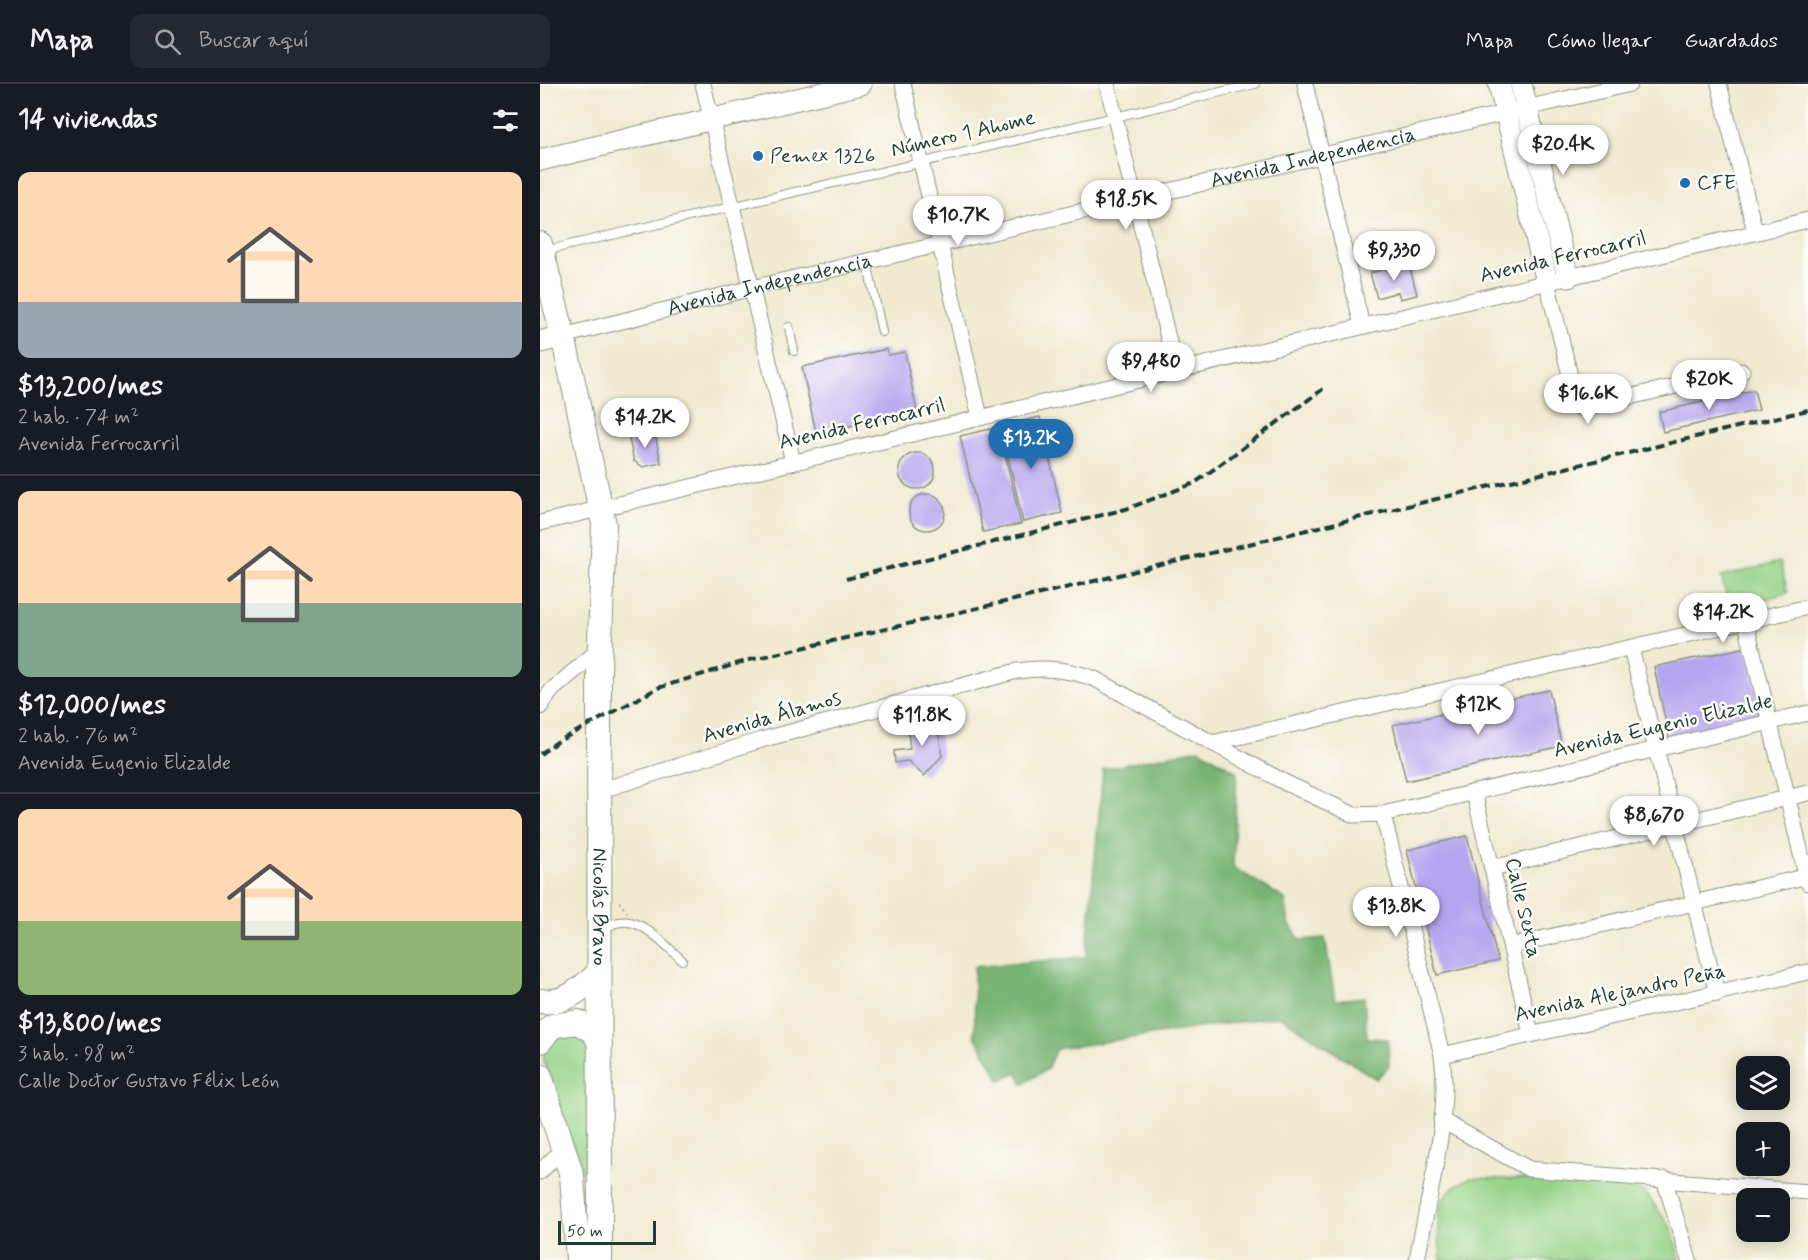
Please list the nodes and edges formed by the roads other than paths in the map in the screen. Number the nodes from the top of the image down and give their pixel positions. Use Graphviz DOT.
graph roads {
  1 [pos="703,84"];
  2 [pos="861,84"];
  3 [pos="903,84"];
  4 [pos="1107,84"];
  5 [pos="1255,84"];
  6 [pos="1305,84"];
  7 [pos="1499,84"];
  8 [pos="1521,84"];
  9 [pos="1630,84"];
  10 [pos="1719,84"];
  11 [pos="1516,110"];
  12 [pos="1115,117"];
  13 [pos="712,121"];
  14 [pos="1322,156"];
  15 [pos="540,159"];
  16 [pos="921,162"];
  17 [pos="1135,199"];
  18 [pos="733,207"];
  19 [pos="1808,220"];
  20 [pos="1755,232"];
  21 [pos="941,244"];
  22 [pos="541,249"];
  23 [pos="867,262"];
  24 [pos="1568,277"];
  25 [pos="1547,282"];
  26 [pos="752,288"];
  27 [pos="1362,326"];
  28 [pos="789,327"];
  29 [pos="882,332"];
  30 [pos="563,336"];
  31 [pos="540,342"];
  32 [pos="794,351"];
  33 [pos="1176,371"];
  34 [pos="1742,371"];
  35 [pos="980,417"];
  36 [pos="794,462"];
  37 [pos="602,509"];
  38 [pos="540,523"];
  39 [pos="1808,607"];
  40 [pos="1746,622"];
  41 [pos="1631,648"];
  42 [pos="600,649"];
  43 [pos="540,707"];
  44 [pos="1808,713"];
  45 [pos="1770,722"];
  46 [pos="1212,743"];
  47 [pos="1656,749"];
  48 [pos="599,791"];
  49 [pos="1474,792"];
  50 [pos="1808,793"];
  51 [pos="1788,798"];
  52 [pos="1383,814"];
  53 [pos="1675,825"];
  54 [pos="1492,868"];
  55 [pos="1807,879"];
  56 [pos="1694,903"];
  57 [pos="599,935"];
  58 [pos="1511,946"];
  59 [pos="682,960"];
  60 [pos="1808,972"];
  61 [pos="599,973"];
  62 [pos="1717,994"];
  63 [pos="540,1001"];
  64 [pos="1531,1034"];
  65 [pos="540,1041"];
  66 [pos="600,1043"];
  67 [pos="1442,1055"];
  68 [pos="540,1076"];
  69 [pos="1442,1120"];
  70 [pos="565,1147"];
  71 [pos="540,1172"];
  72 [pos="1664,1179"];
  73 [pos="1808,1192"];
  74 [pos="578,1260"];
  75 [pos="600,1260"];
  76 [pos="1417,1260"];
  77 [pos="1689,1260"];
  1 -- 13 [label="street"];
  2 -- 13 [label="street"];
  3 -- 16 [label="street"];
  4 -- 12 [label="street"];
  5 -- 12 [label="lane, Número 1 Ahome"];
  6 -- 14 [label="street"];
  7 -- 11 [label="street"];
  8 -- 11 [label="street"];
  9 -- 11 [label="street, Avenida Independencia"];
  10 -- 20 [label="street"];
  11 -- 14 [label="street, Avenida Independencia"];
  11 -- 24 [label="street"];
  11 -- 25 [label="street"];
  12 -- 16 [label="lane, Número 1 Ahome"];
  12 -- 17 [label="street"];
  13 -- 15 [label="street"];
  13 -- 18 [label="street"];
  14 -- 17 [label="street, Avenida Independencia"];
  14 -- 27 [label="street"];
  16 -- 18 [label="lane, Número 1 Ahome"];
  16 -- 21 [label="street"];
  17 -- 21 [label="street, Avenida Independencia"];
  17 -- 33 [label="street"];
  18 -- 22 [label="lane, Número 1 Ahome"];
  18 -- 26 [label="street"];
  19 -- 20 [label="street, Avenida Ferrocarril"];
  20 -- 24 [label="street, Avenida Ferrocarril"];
  21 -- 23 [label="street, Avenida Independencia"];
  21 -- 35 [label="street"];
  22 -- 30 [label="main road, Nicolás Bravo"];
  23 -- 26 [label="street, Avenida Independencia"];
  23 -- 29 [label="lane"];
  24 -- 25 [label="street, Avenida Ferrocarril"];
  25 -- 27 [label="street, Avenida Ferrocarril"];
  25 -- 34 [label="street"];
  26 -- 30 [label="street, Avenida Independencia"];
  26 -- 36 [label="street"];
  27 -- 33 [label="street, Avenida Ferrocarril"];
  28 -- 32 [label="lane"];
  30 -- 31 [label="street, Avenida Independencia"];
  30 -- 37 [label="main road, Nicolás Bravo"];
  33 -- 35 [label="street, Avenida Ferrocarril"];
  35 -- 36 [label="street, Avenida Ferrocarril"];
  36 -- 37 [label="street, Avenida Ferrocarril"];
  37 -- 38 [label="street, Avenida Ferrocarril"];
  37 -- 42 [label="main road, Nicolás Bravo"];
  39 -- 40 [label="street"];
  40 -- 41 [label="street"];
  40 -- 45 [label="street"];
  41 -- 46 [label="street"];
  41 -- 47 [label="street"];
  42 -- 43 [label="street"];
  42 -- 48 [label="main road, Nicolás Bravo"];
  44 -- 45 [label="street, Avenida Eugenio Elizalde"];
  45 -- 47 [label="street, Avenida Eugenio Elizalde"];
  45 -- 51 [label="street"];
  46 -- 48 [label="street, Avenida Álamos"];
  46 -- 52 [label="street, Avenida Eugenio Elizalde"];
  47 -- 49 [label="street, Avenida Eugenio Elizalde"];
  47 -- 53 [label="street"];
  48 -- 57 [label="main road, Nicolás Bravo"];
  49 -- 52 [label="street, Avenida Eugenio Elizalde"];
  49 -- 54 [label="street, Calle Sexta"];
  50 -- 51 [label="street"];
  51 -- 53 [label="street"];
  51 -- 55 [label="street"];
  52 -- 67 [label="street"];
  53 -- 54 [label="street"];
  53 -- 56 [label="street"];
  54 -- 58 [label="street, Calle Sexta"];
  55 -- 56 [label="street"];
  56 -- 58 [label="street"];
  56 -- 62 [label="street"];
  57 -- 59 [label="lane"];
  57 -- 61 [label="main road, Nicolás Bravo"];
  58 -- 64 [label="street, Calle Sexta"];
  60 -- 62 [label="street, Avenida Alejandro Peña"];
  61 -- 63 [label="main road"];
  61 -- 66 [label="main road, Nicolás Bravo"];
  62 -- 64 [label="street, Avenida Alejandro Peña"];
  64 -- 67 [label="street, Avenida Alejandro Peña"];
  65 -- 66 [label="main road"];
  66 -- 75 [label="main road, Nicolás Bravo"];
  67 -- 69 [label="street"];
  68 -- 70 [label="main road"];
  69 -- 72 [label="street"];
  69 -- 76 [label="street"];
  70 -- 71 [label="street"];
  70 -- 74 [label="main road"];
  72 -- 73 [label="street"];
  72 -- 77 [label="street"];
}
